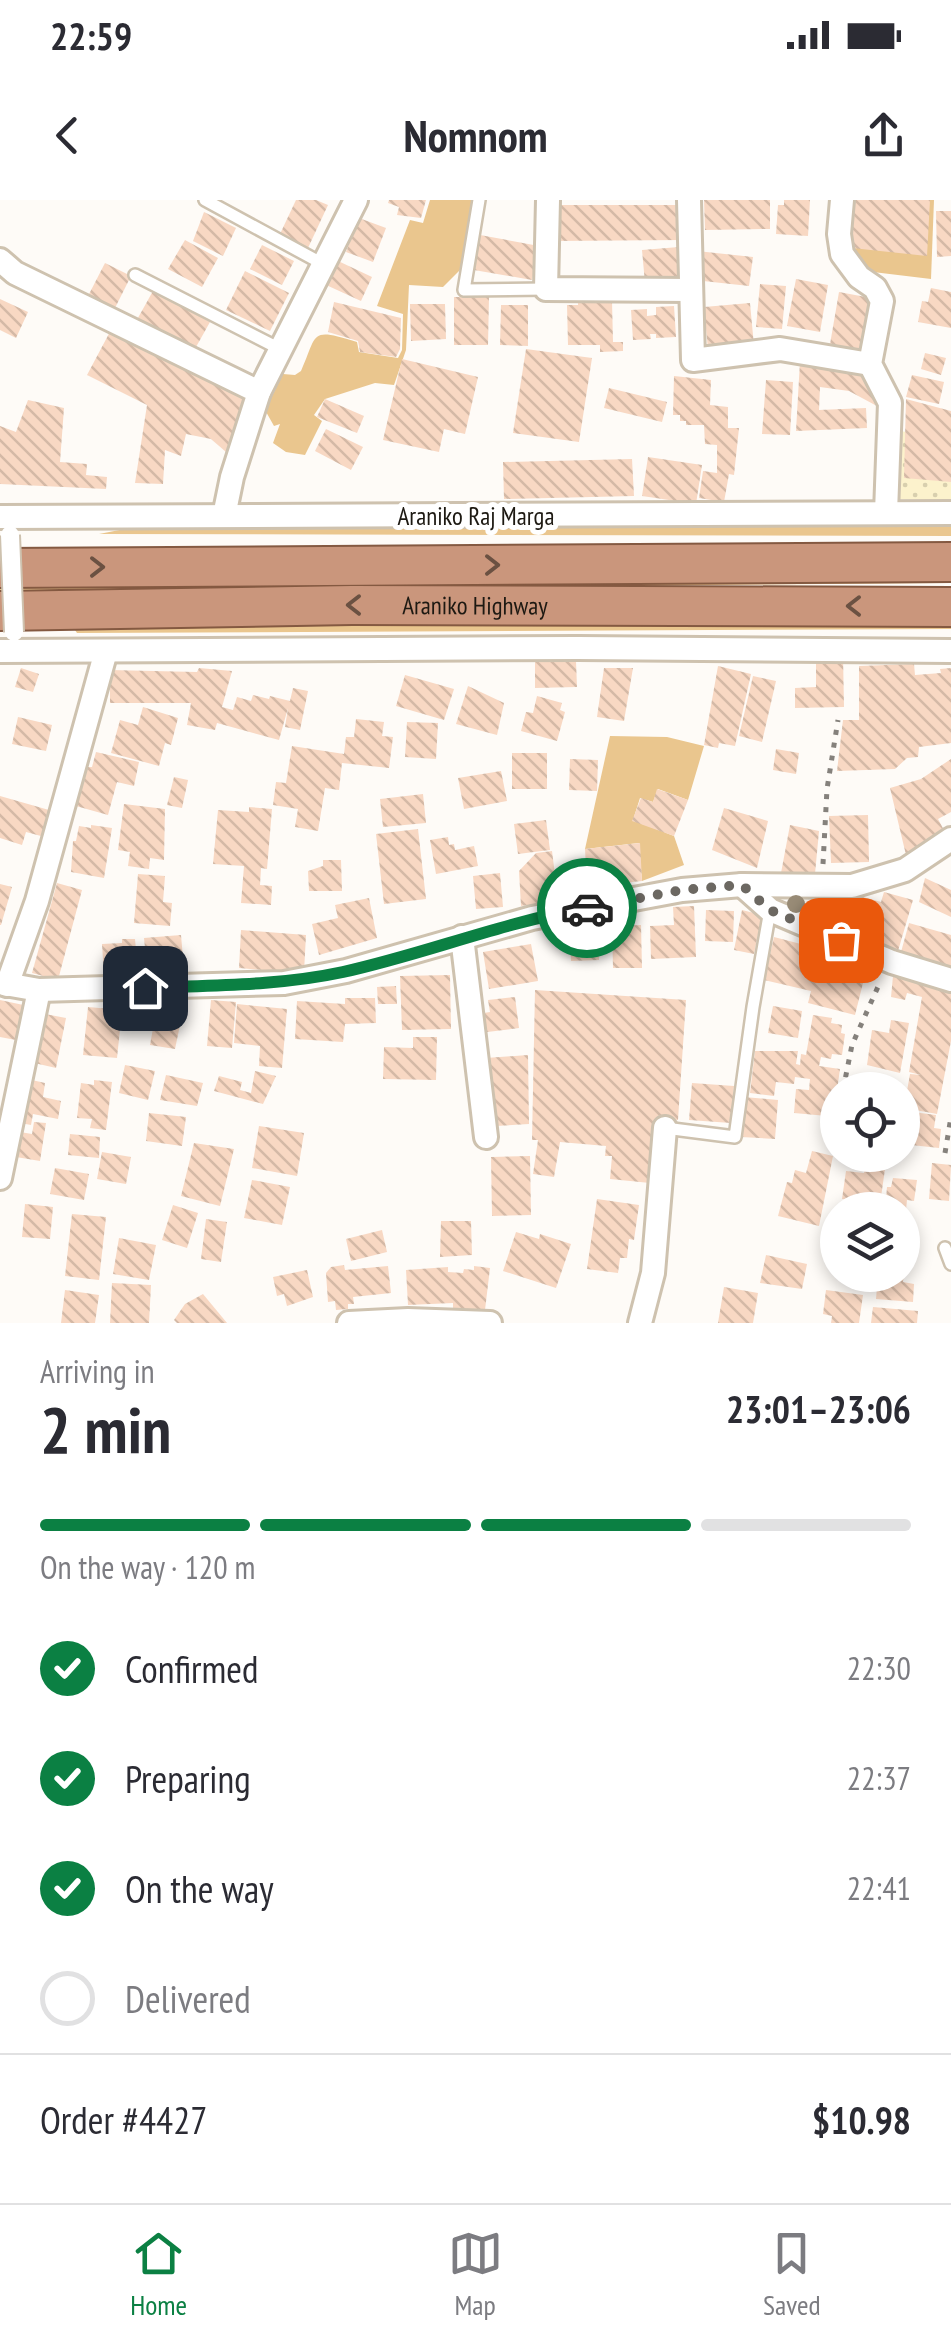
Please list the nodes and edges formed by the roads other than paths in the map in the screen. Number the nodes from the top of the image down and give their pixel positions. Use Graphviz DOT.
graph roads {
  1 [pos="205,200"];
  2 [pos="356,200"];
  3 [pos="479,200"];
  4 [pos="548,200"];
  5 [pos="690,200"];
  6 [pos="842,200"];
  7 [pos="0,260"];
  8 [pos="323,264"];
  9 [pos="135,275"];
  10 [pos="546,289"];
  11 [pos="690,290"];
  12 [pos="280,349"];
  13 [pos="870,364"];
  14 [pos="259,392"];
  15 [pos="951,512"];
  16 [pos="886,513"];
  17 [pos="224,516"];
  18 [pos="3,540"];
  19 [pos="951,562"];
  20 [pos="951,607"];
  21 [pos="5,631"];
  22 [pos="106,651"];
  23 [pos="951,651"];
  24 [pos="951,840"];
  25 [pos="742,885"];
  26 [pos="770,910"];
  27 [pos="462,937"];
  28 [pos="951,980"];
  29 [pos="4,984"];
  30 [pos="39,990"];
  31 [pos="665,1128"];
  32 [pos="486,1137"];
  33 [pos="0,1178"];
  34 [pos="945,1248"];
  35 [pos="951,1264"];
  36 [pos="349,1323"];
  37 [pos="490,1323"];
  38 [pos="640,1323"];
  1 -- 8 [label="lane"];
  2 -- 8 [label="street"];
  3 -- 10 [label="lane"];
  4 -- 10 [label="street"];
  5 -- 11 [label="street"];
  6 -- 13 [label="street"];
  7 -- 14 [label="street"];
  8 -- 12 [label="street"];
  9 -- 12 [label="lane"];
  10 -- 11 [label="street"];
  11 -- 13 [label="street"];
  12 -- 14 [label="street"];
  13 -- 16 [label="street"];
  14 -- 17 [label="street"];
  15 -- 16 [label="street, Araniko Raj Marga"];
  16 -- 17 [label="street, Araniko Raj Marga"];
  17 -- 18 [label="street, Araniko Raj Marga"];
  18 -- 19 [label="highway, Araniko Highway, one-way"];
  18 -- 21 [label="street, bridge"];
  20 -- 21 [label="highway, Araniko Highway, one-way"];
  21 -- 22 [label="street"];
  22 -- 23 [label="street"];
  22 -- 29 [label="street"];
  24 -- 25 [label="street"];
  25 -- 26 [label="street"];
  25 -- 27 [label="street"];
  26 -- 28 [label="street"];
  26 -- 31 [label="lane"];
  27 -- 30 [label="street"];
  27 -- 32 [label="street"];
  29 -- 30 [label="street"];
  30 -- 33 [label="street"];
  31 -- 38 [label="street"];
  34 -- 35 [label="lane"];
  36 -- 37 [label="street"];
}
